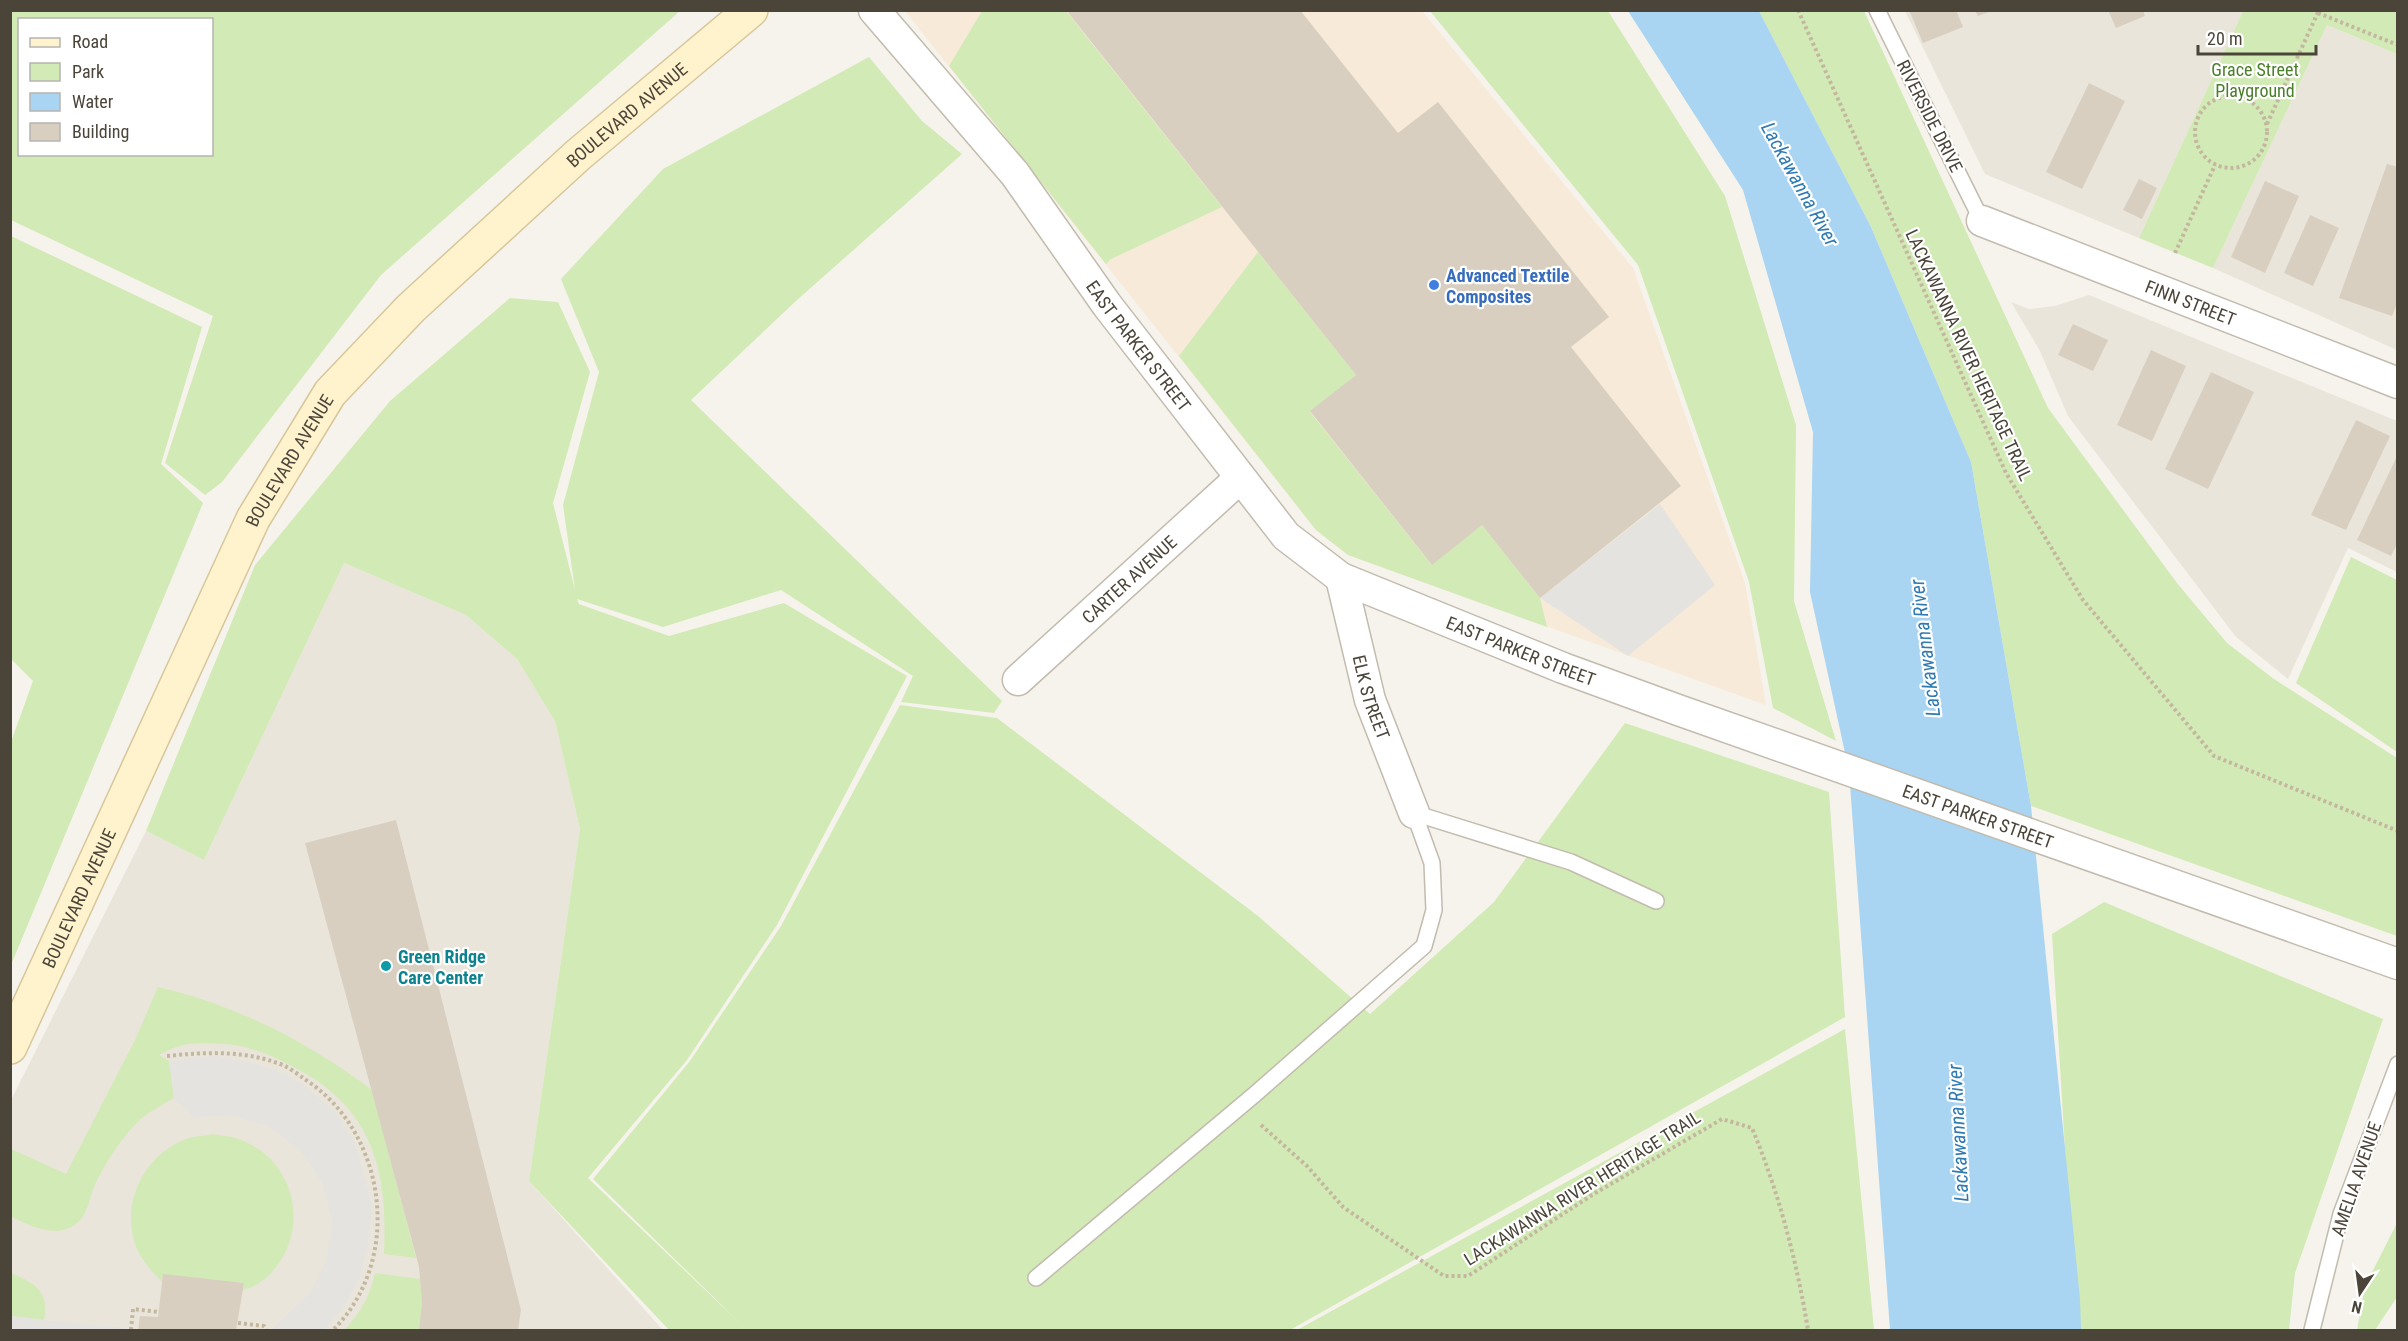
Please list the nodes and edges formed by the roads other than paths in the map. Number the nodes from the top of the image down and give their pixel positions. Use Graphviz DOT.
graph roads {
  1 [pos="751,10"];
  2 [pos="874,10"];
  3 [pos="1877,10"];
  4 [pos="1982,221"];
  5 [pos="2397,383"];
  6 [pos="1240,478"];
  7 [pos="1341,578"];
  8 [pos="1018,680"];
  9 [pos="1414,813"];
  10 [pos="1656,901"];
  11 [pos="2397,964"];
  12 [pos="10,1047"];
  13 [pos="2397,1064"];
  14 [pos="1036,1278"];
  15 [pos="2312,1330"];
  1 -- 12 [label="street, BOULEVARD AVENUE"];
  2 -- 6 [label="street, EAST PARKER STREET"];
  3 -- 4 [label="lane, RIVERSIDE DRIVE"];
  4 -- 5 [label="street, FINN STREET"];
  6 -- 7 [label="street, EAST PARKER STREET"];
  6 -- 8 [label="street, CARTER AVENUE"];
  7 -- 9 [label="street, ELK STREET"];
  7 -- 11 [label="street, EAST PARKER STREET"];
  9 -- 10 [label="lane"];
  9 -- 14 [label="lane"];
  13 -- 15 [label="lane, AMELIA AVENUE"];
}
